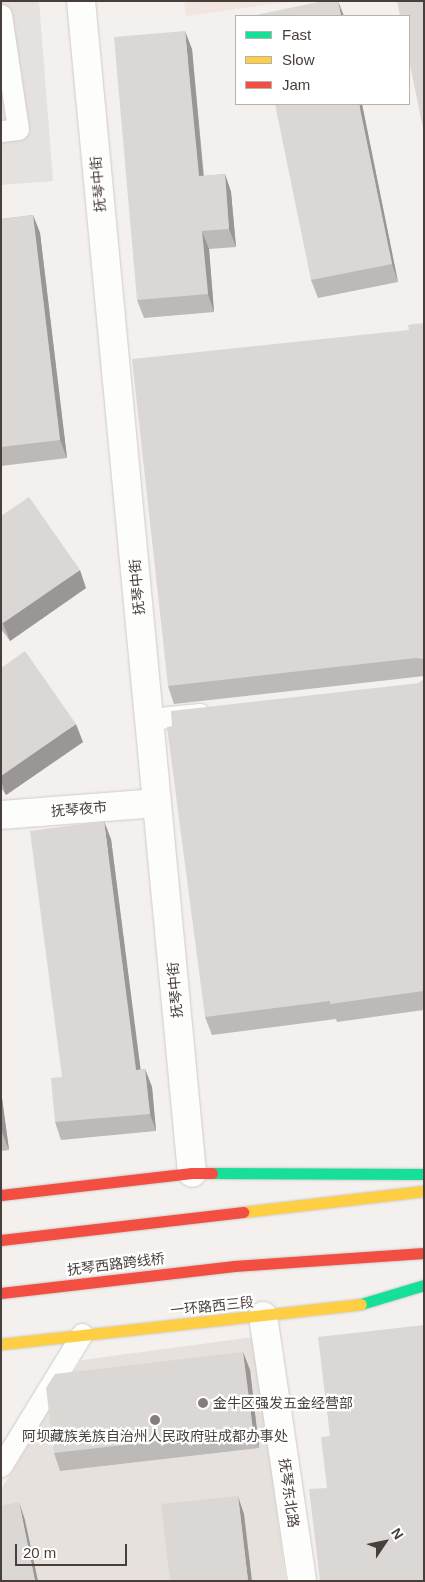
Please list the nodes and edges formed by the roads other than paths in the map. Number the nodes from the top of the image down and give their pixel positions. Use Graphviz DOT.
graph roads {
  1 [pos="81,1"];
  2 [pos="1,15"];
  3 [pos="1,131"];
  4 [pos="218,712"];
  5 [pos="149,720"];
  6 [pos="157,802"];
  7 [pos="1,815"];
  8 [pos="192,1173"];
  9 [pos="424,1174"];
  10 [pos="424,1191"];
  11 [pos="1,1195"];
  12 [pos="1,1240"];
  13 [pos="424,1253"];
  14 [pos="424,1286"];
  15 [pos="1,1293"];
  16 [pos="264,1316"];
  17 [pos="82,1334"];
  18 [pos="1,1344"];
  19 [pos="1,1466"];
  20 [pos="302,1581"];
  1 -- 5 [label="street, 抚琴中街"];
  2 -- 3 [label="lane"];
  4 -- 5 [label="lane"];
  5 -- 6 [label="street, 抚琴中街"];
  6 -- 7 [label="street, 抚琴夜市"];
  6 -- 8 [label="street, 抚琴中街"];
  8 -- 9 [label="main road"];
  8 -- 11 [label="main road"];
  10 -- 12 [label="main road"];
  13 -- 15 [label="main road, 抚琴西路跨线桥"];
  14 -- 16 [label="main road, 一环路西三段"];
  16 -- 17 [label="main road, 一环路西三段"];
  16 -- 20 [label="street, 抚琴东北路"];
  17 -- 18 [label="main road, 一环路西三段"];
  17 -- 19 [label="lane"];
}
